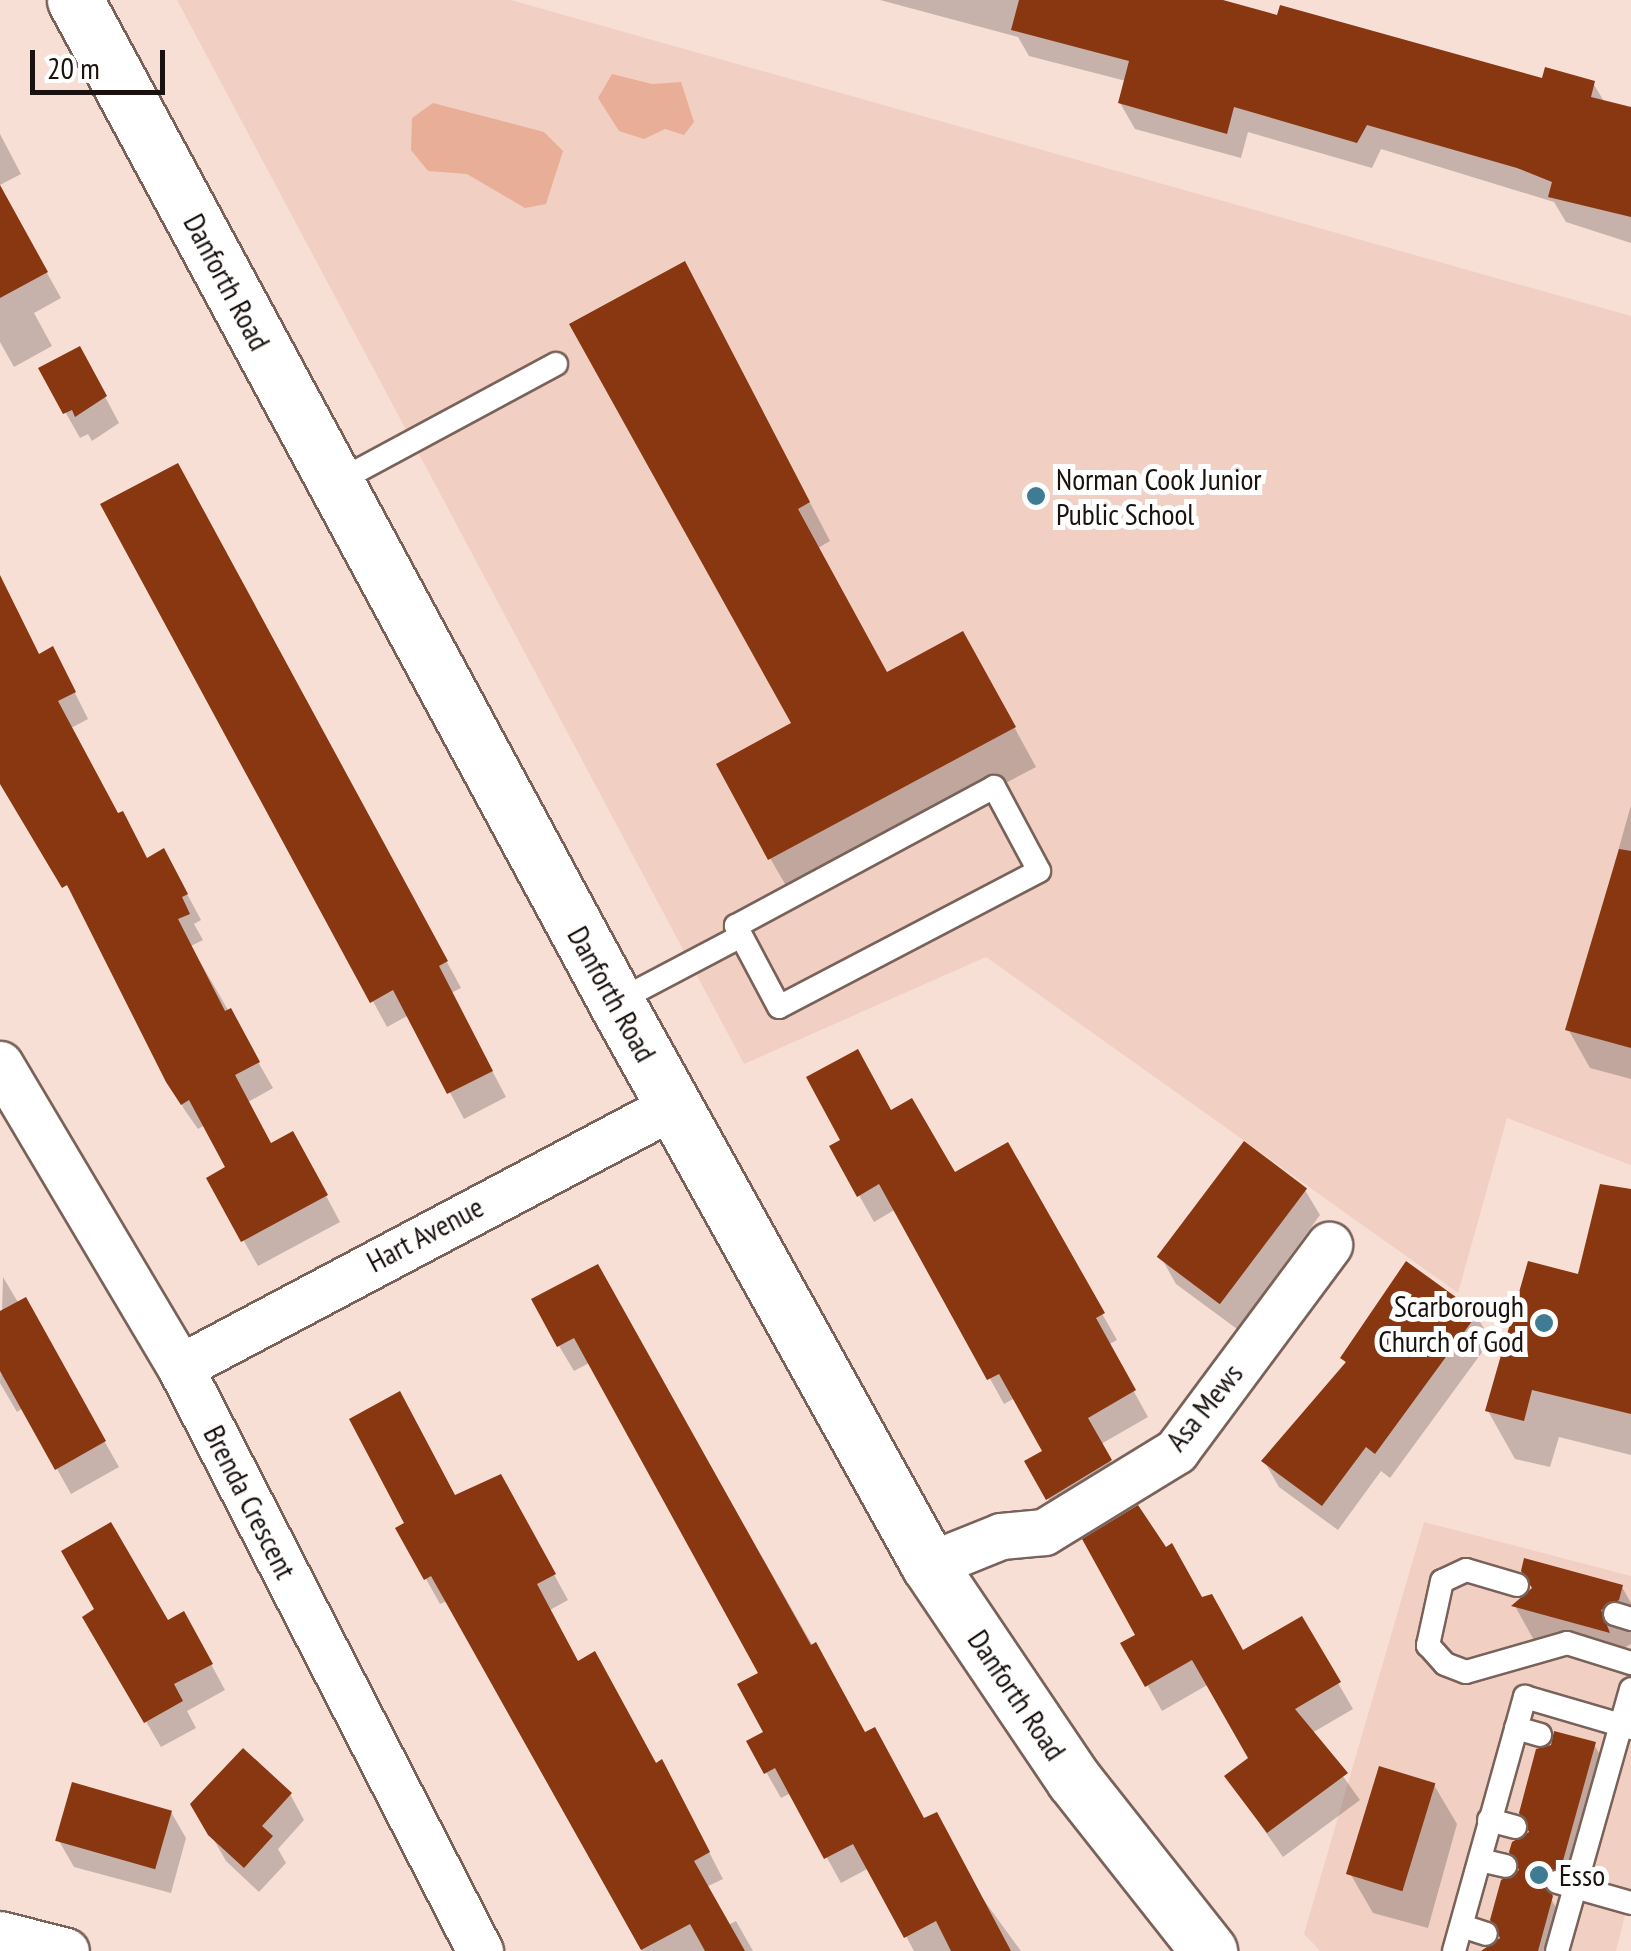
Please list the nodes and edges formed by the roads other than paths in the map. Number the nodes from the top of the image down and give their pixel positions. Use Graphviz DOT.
graph roads {
  1 [pos="75,0"];
  2 [pos="556,364"];
  3 [pos="335,483"];
  4 [pos="742,936"];
  5 [pos="616,1002"];
  6 [pos="2,1073"];
  7 [pos="672,1106"];
  8 [pos="1329,1244"];
  9 [pos="180,1367"];
  10 [pos="929,1566"];
  11 [pos="1517,1585"];
  12 [pos="1631,1663"];
  13 [pos="1631,1688"];
  14 [pos="1626,1726"];
  15 [pos="1516,1728"];
  16 [pos="1540,1735"];
  17 [pos="1503,1776"];
  18 [pos="1528,1782"];
  19 [pos="1489,1820"];
  20 [pos="1516,1827"];
  21 [pos="1480,1860"];
  22 [pos="1505,1866"];
  23 [pos="1566,1884"];
  24 [pos="1631,1903"];
  25 [pos="1462,1926"];
  26 [pos="0,1934"];
  27 [pos="1486,1934"];
  28 [pos="1549,1950"];
  29 [pos="66,1951"];
  30 [pos="480,1951"];
  31 [pos="1209,1951"];
  32 [pos="1454,1951"];
  1 -- 3 [label="main road, Danforth Road"];
  2 -- 3 [label="lane"];
  3 -- 5 [label="main road, Danforth Road"];
  4 -- 4 [label="lane"];
  4 -- 5 [label="lane"];
  5 -- 7 [label="main road, Danforth Road"];
  6 -- 9 [label="street, Brenda Crescent"];
  7 -- 9 [label="street, Hart Avenue"];
  7 -- 10 [label="main road, Danforth Road"];
  8 -- 10 [label="street, Asa Mews"];
  9 -- 30 [label="street, Brenda Crescent"];
  10 -- 31 [label="main road, Danforth Road"];
  11 -- 12 [label="lane"];
  13 -- 14 [label="lane"];
  14 -- 15 [label="lane"];
  14 -- 23 [label="lane"];
  15 -- 16 [label="lane"];
  15 -- 17 [label="lane"];
  17 -- 18 [label="lane"];
  17 -- 19 [label="lane"];
  19 -- 20 [label="lane"];
  19 -- 21 [label="lane"];
  21 -- 22 [label="lane"];
  21 -- 25 [label="lane"];
  23 -- 24 [label="lane"];
  23 -- 28 [label="lane"];
  25 -- 27 [label="lane"];
  25 -- 32 [label="lane"];
  26 -- 29 [label="street"];
}
